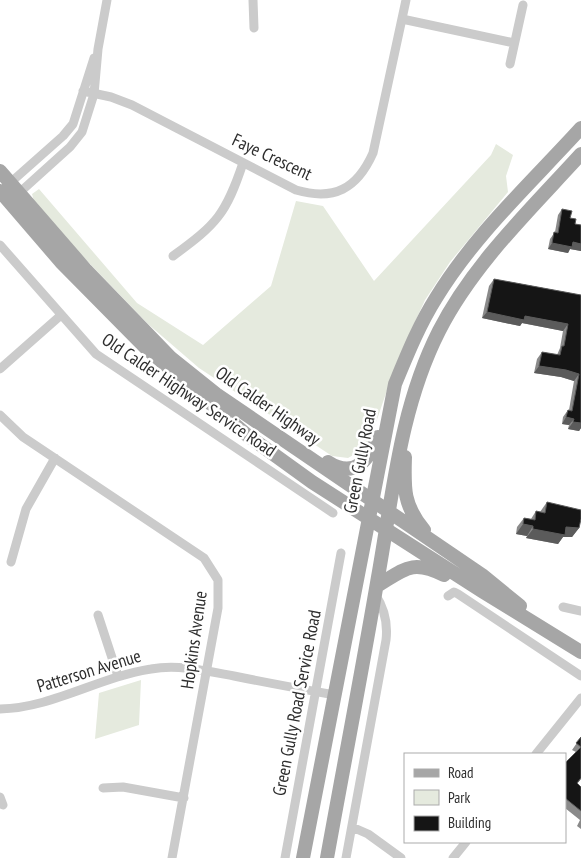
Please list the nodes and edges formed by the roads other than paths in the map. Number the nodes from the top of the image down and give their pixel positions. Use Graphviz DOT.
graph roads {
  1 [pos="107,0"];
  2 [pos="254,0"];
  3 [pos="406,0"];
  4 [pos="522,5"];
  5 [pos="402,19"];
  6 [pos="254,28"];
  7 [pos="514,43"];
  8 [pos="98,49"];
  9 [pos="510,64"];
  10 [pos="83,91"];
  11 [pos="94,94"];
  12 [pos="581,128"];
  13 [pos="581,154"];
  14 [pos="243,163"];
  15 [pos="0,171"];
  16 [pos="8,190"];
  17 [pos="0,245"];
  18 [pos="174,256"];
  19 [pos="60,316"];
  20 [pos="0,369"];
  21 [pos="216,394"];
  22 [pos="391,401"];
  23 [pos="408,411"];
  24 [pos="0,414"];
  25 [pos="55,458"];
  26 [pos="372,498"];
  27 [pos="388,510"];
  28 [pos="334,513"];
  29 [pos="368,517"];
  30 [pos="386,529"];
  31 [pos="433,540"];
  32 [pos="341,553"];
  33 [pos="11,562"];
  34 [pos="376,590"];
  35 [pos="482,591"];
  36 [pos="448,596"];
  37 [pos="563,607"];
  38 [pos="581,611"];
  39 [pos="98,615"];
  40 [pos="549,631"];
  41 [pos="581,652"];
  42 [pos="206,671"];
  43 [pos="118,676"];
  44 [pos="581,676"];
  45 [pos="316,692"];
  46 [pos="335,695"];
  47 [pos="581,698"];
  48 [pos="0,709"];
  49 [pos="537,753"];
  50 [pos="103,788"];
  51 [pos="184,798"];
  52 [pos="352,827"];
  53 [pos="465,843"];
  54 [pos="172,858"];
  55 [pos="284,858"];
  56 [pos="303,858"];
  57 [pos="327,858"];
  58 [pos="346,858"];
  59 [pos="401,858"];
  60 [pos="453,858"];
  1 -- 8 [label="street"];
  2 -- 6 [label="street"];
  3 -- 5 [label="street, Faye Crescent"];
  4 -- 7 [label="street"];
  5 -- 7 [label="street"];
  5 -- 14 [label="street, Faye Crescent"];
  7 -- 9 [label="street"];
  8 -- 10 [label="street"];
  8 -- 11 [label="street"];
  10 -- 11 [label="street, Faye Crescent"];
  10 -- 16 [label="street"];
  11 -- 14 [label="street, Faye Crescent"];
  11 -- 16 [label="street"];
  12 -- 22 [label="main road, Green Gully Road"];
  13 -- 23 [label="main road, Green Gully Road"];
  14 -- 18 [label="street"];
  15 -- 16 [label="main road, Old Calder Highway"];
  16 -- 21 [label="main road, Old Calder Highway"];
  16 -- 29 [label="main road, Old Calder Highway"];
  17 -- 19 [label="street, Old Calder Highway Service Road"];
  19 -- 20 [label="street"];
  19 -- 28 [label="street, Old Calder Highway Service Road"];
  21 -- 22 [label="main road"];
  21 -- 26 [label="main road, Old Calder Highway"];
  22 -- 26 [label="main road, Green Gully Road"];
  23 -- 27 [label="main road, Green Gully Road"];
  23 -- 31 [label="main road"];
  24 -- 25 [label="street, Hopkins Avenue"];
  25 -- 33 [label="street"];
  25 -- 42 [label="street, Hopkins Avenue"];
  26 -- 27 [label="main road, Old Calder Highway"];
  26 -- 29 [label="main road, Green Gully Road"];
  27 -- 30 [label="main road, Green Gully Road"];
  27 -- 31 [label="main road, Old Calder Highway"];
  29 -- 30 [label="main road, Old Calder Highway"];
  29 -- 46 [label="main road, Green Gully Road"];
  30 -- 34 [label="main road, Green Gully Road"];
  30 -- 35 [label="main road, Old Calder Highway"];
  31 -- 40 [label="main road, Old Calder Highway"];
  32 -- 45 [label="street, Green Gully Road Service Road"];
  34 -- 35 [label="main road"];
  34 -- 52 [label="street"];
  34 -- 57 [label="main road, Green Gully Road"];
  35 -- 40 [label="main road, Old Calder Highway"];
  36 -- 44 [label="street"];
  37 -- 38 [label="street"];
  39 -- 43 [label="street"];
  40 -- 41 [label="main road, Old Calder Highway"];
  42 -- 43 [label="street, Patterson Avenue"];
  42 -- 45 [label="street, Patterson Avenue"];
  42 -- 51 [label="street, Hopkins Avenue"];
  43 -- 48 [label="street, Patterson Avenue"];
  45 -- 46 [label="street, Patterson Avenue"];
  45 -- 55 [label="street, Green Gully Road Service Road"];
  46 -- 56 [label="main road, Green Gully Road"];
  47 -- 49 [label="street"];
  50 -- 51 [label="street"];
  51 -- 54 [label="street, Hopkins Avenue"];
  52 -- 58 [label="street"];
  52 -- 59 [label="street"];
  53 -- 60 [label="street"];
}
